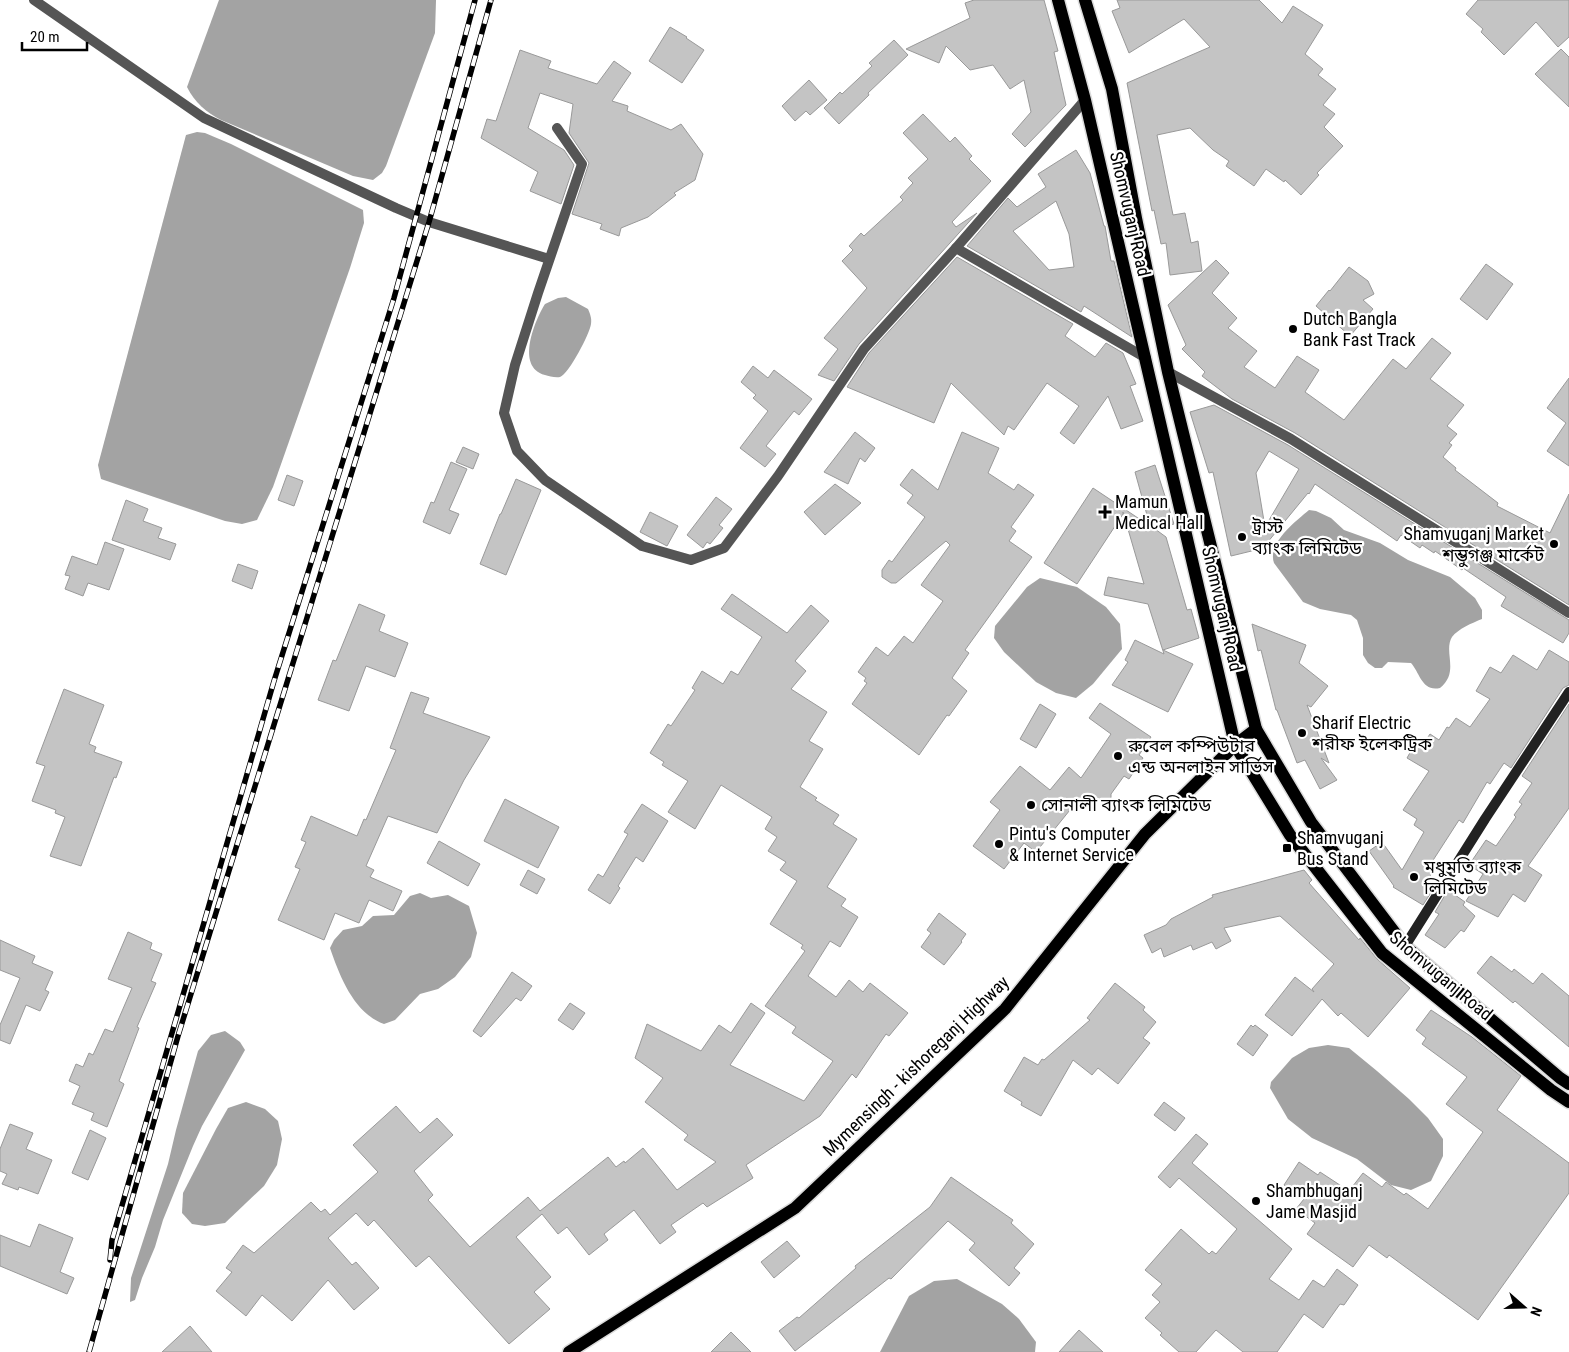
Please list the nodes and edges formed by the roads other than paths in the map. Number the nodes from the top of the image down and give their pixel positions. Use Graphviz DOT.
graph roads {
  1 [pos="34,0"];
  2 [pos="1058,0"];
  3 [pos="1085,0"];
  4 [pos="1085,100"];
  5 [pos="557,128"];
  6 [pos="956,248"];
  7 [pos="549,259"];
  8 [pos="1146,358"];
  9 [pos="1168,372"];
  10 [pos="1569,613"];
  11 [pos="1569,692"];
  12 [pos="1256,729"];
  13 [pos="1235,745"];
  14 [pos="1405,946"];
  15 [pos="1569,1084"];
  16 [pos="1569,1102"];
  17 [pos="569,1352"];
  1 -- 7 [label="street"];
  2 -- 4 [label="main road, Shomvuganj Road"];
  3 -- 9 [label="main road, Shomvuganj Road"];
  4 -- 6 [label="street"];
  4 -- 8 [label="main road, Shomvuganj Road"];
  5 -- 7 [label="street"];
  6 -- 7 [label="street"];
  6 -- 8 [label="street"];
  8 -- 13 [label="main road, Shomvuganj Road"];
  9 -- 10 [label="street"];
  9 -- 12 [label="main road, Shomvuganj Road"];
  11 -- 14 [label="street"];
  12 -- 13 [label="main road"];
  12 -- 14 [label="main road, Shomvuganj Road"];
  13 -- 16 [label="main road, Shomvuganj Road"];
  13 -- 17 [label="main road, Mymensingh - kishoreganj Highway"];
  14 -- 15 [label="main road, Shomvuganj Road"];
}
